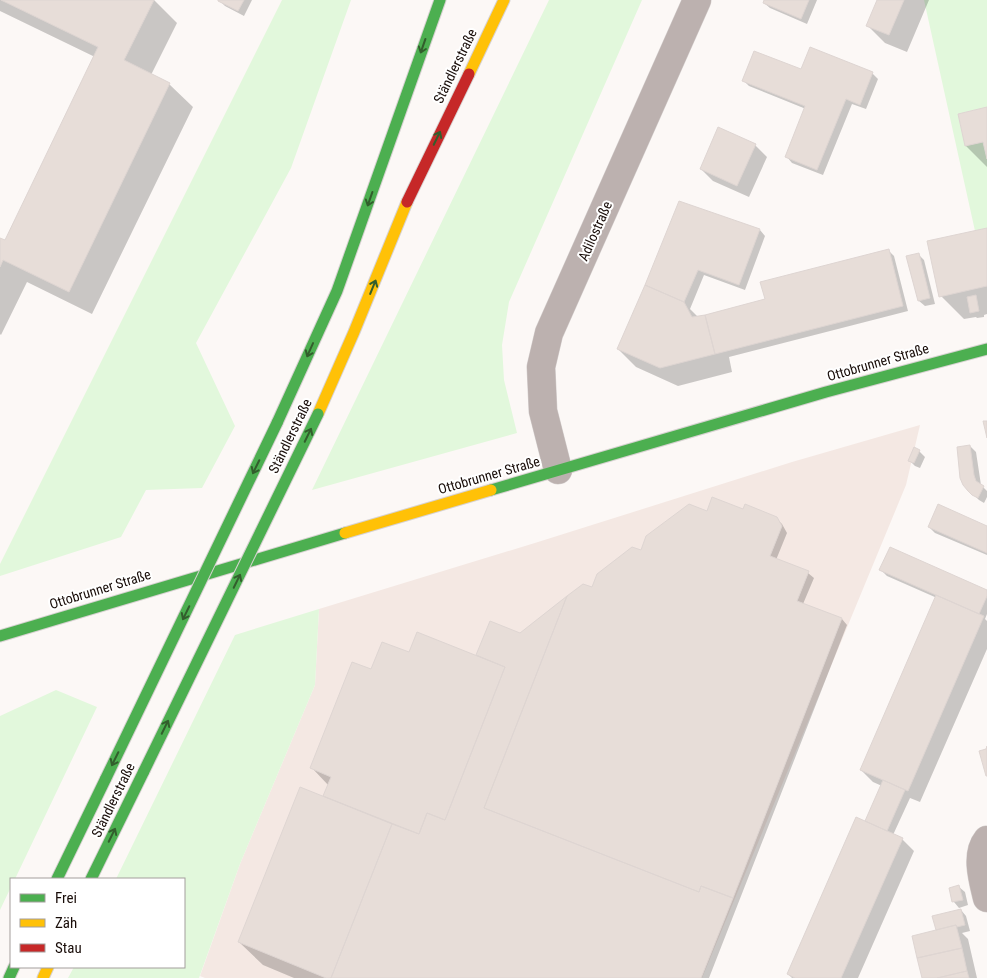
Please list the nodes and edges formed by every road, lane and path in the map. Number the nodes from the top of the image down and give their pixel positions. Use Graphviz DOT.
graph roads {
  1 [pos="440,0"];
  2 [pos="504,0"];
  3 [pos="697,0"];
  4 [pos="987,349"];
  5 [pos="558,470"];
  6 [pos="0,636"];
  7 [pos="987,840"];
  8 [pos="57,878"];
  9 [pos="91,878"];
  10 [pos="987,898"];
  1 -- 8 [label="main road, Ständlerstraße, one-way, bridge"];
  9 -- 2 [label="main road, Ständlerstraße, one-way, bridge"];
  3 -- 5 [label="street, Adilostraße"];
  4 -- 5 [label="main road, Ottobrunner Straße"];
  5 -- 6 [label="main road, Ottobrunner Straße"];
  7 -- 10 [label="street"];
}
